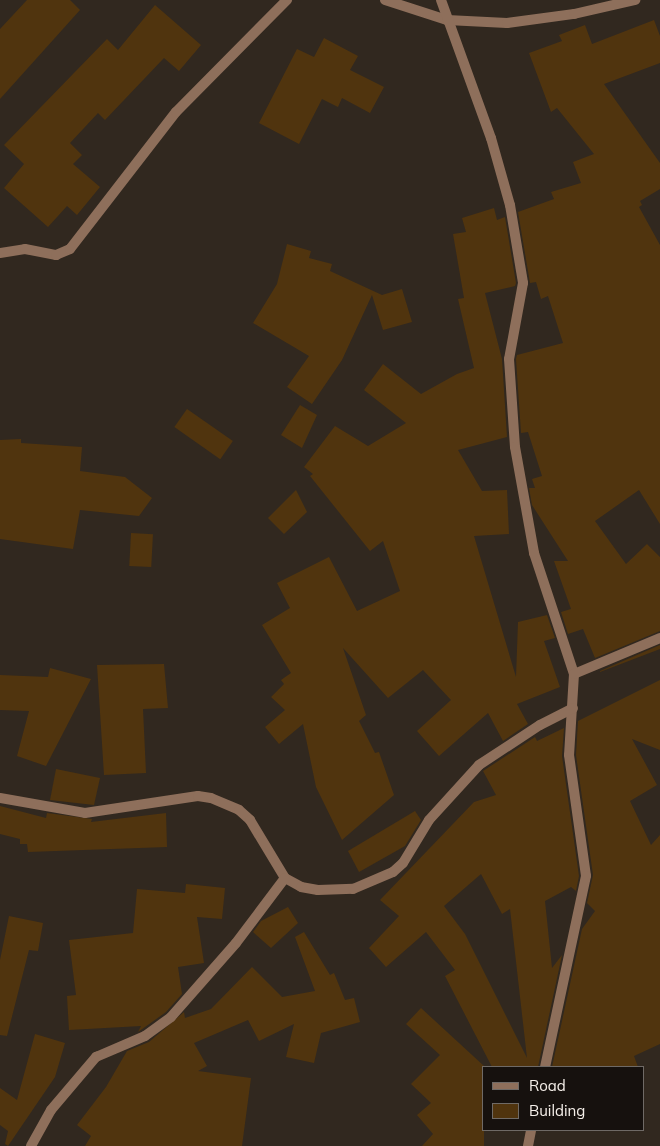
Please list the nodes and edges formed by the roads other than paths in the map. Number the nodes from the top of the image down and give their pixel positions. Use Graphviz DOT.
graph roads {
  1 [pos="287,0"];
  2 [pos="385,0"];
  3 [pos="441,0"];
  4 [pos="634,0"];
  5 [pos="447,20"];
  6 [pos="0,253"];
  7 [pos="660,638"];
  8 [pos="574,674"];
  9 [pos="573,708"];
  10 [pos="0,798"];
  11 [pos="284,878"];
  12 [pos="544,1066"];
  13 [pos="531,1131"];
  14 [pos="31,1146"];
  15 [pos="528,1146"];
  1 -- 6 [label="street"];
  2 -- 5 [label="street"];
  3 -- 5 [label="street"];
  4 -- 5 [label="street"];
  5 -- 8 [label="street"];
  7 -- 8 [label="street"];
  8 -- 9 [label="street"];
  9 -- 11 [label="street"];
  9 -- 12 [label="street"];
  10 -- 11 [label="street"];
  11 -- 14 [label="street"];
  13 -- 15 [label="street"];
}
